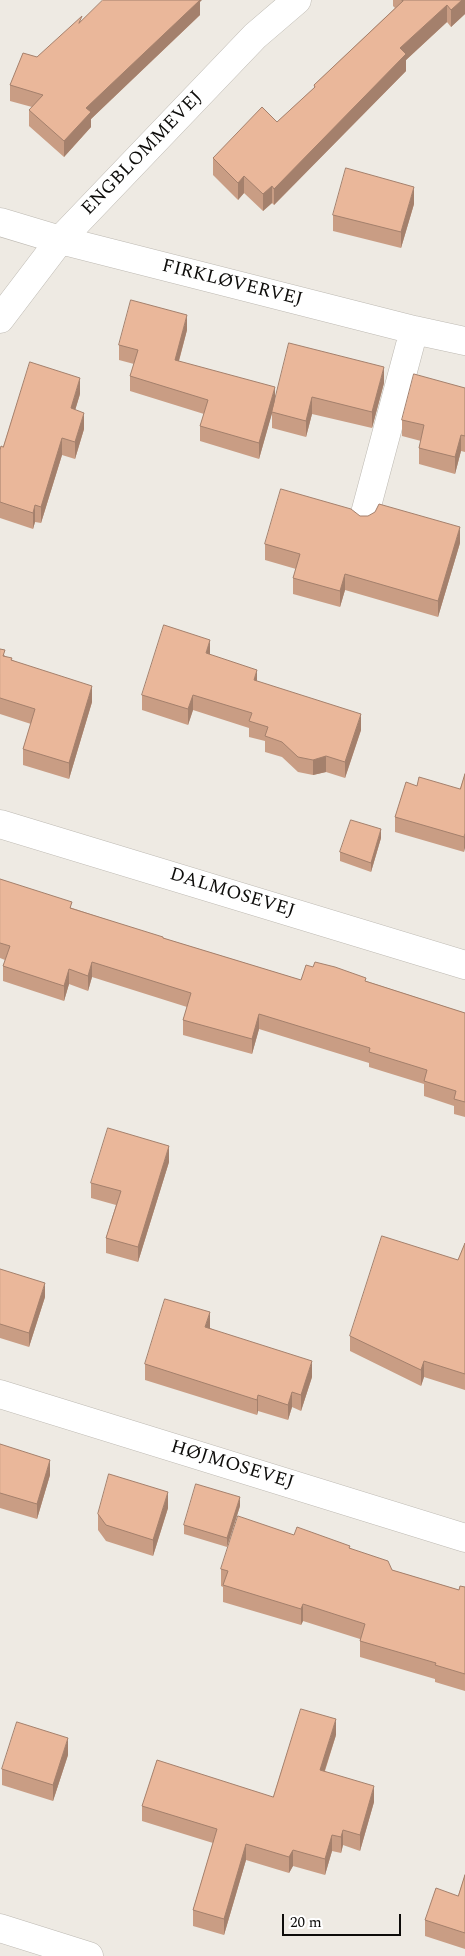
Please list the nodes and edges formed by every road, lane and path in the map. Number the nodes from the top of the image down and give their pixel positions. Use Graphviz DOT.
graph roads {
  1 [pos="297,0"];
  2 [pos="0,222"];
  3 [pos="60,240"];
  4 [pos="0,319"];
  5 [pos="414,330"];
  6 [pos="465,341"];
  7 [pos="364,517"];
  8 [pos="0,824"];
  9 [pos="465,965"];
  10 [pos="0,1394"];
  11 [pos="465,1538"];
  12 [pos="0,1928"];
  13 [pos="89,1956"];
  1 -- 3 [label="street, ENGBLOMMEVEJ"];
  2 -- 3 [label="street, FIRKLØVERVEJ"];
  3 -- 4 [label="street, ENGBLOMMEVEJ"];
  3 -- 5 [label="street, FIRKLØVERVEJ"];
  5 -- 6 [label="street, FIRKLØVERVEJ"];
  5 -- 7 [label="street"];
  8 -- 9 [label="street, DALMOSEVEJ"];
  10 -- 11 [label="street, HØJMOSEVEJ"];
  12 -- 13 [label="street"];
}
